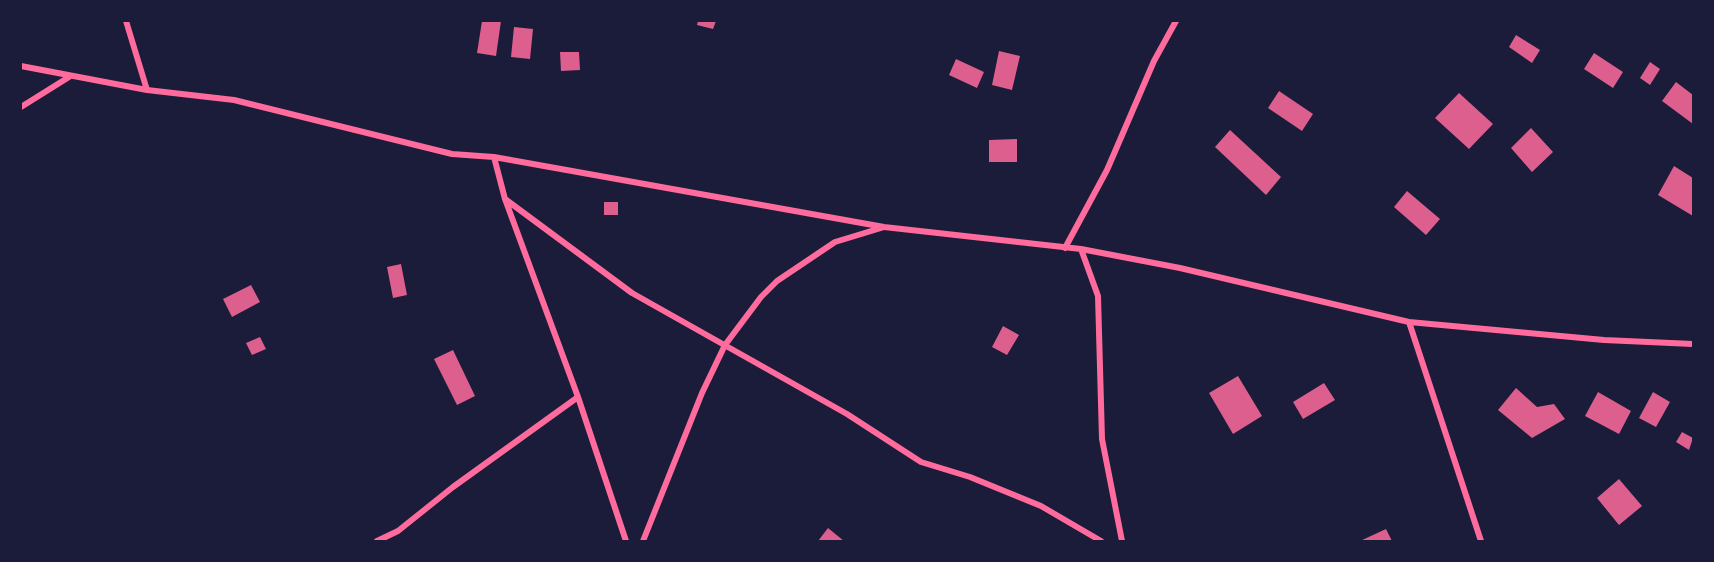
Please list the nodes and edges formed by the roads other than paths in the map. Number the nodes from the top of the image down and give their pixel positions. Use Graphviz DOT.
graph roads {
  1 [pos="1176,21"];
  2 [pos="126,22"];
  3 [pos="21,66"];
  4 [pos="69,76"];
  5 [pos="147,90"];
  6 [pos="21,107"];
  7 [pos="494,157"];
  8 [pos="505,199"];
  9 [pos="884,227"];
  10 [pos="1065,248"];
  11 [pos="1081,249"];
  12 [pos="1409,322"];
  13 [pos="1693,344"];
  14 [pos="725,345"];
  15 [pos="578,397"];
  16 [pos="377,541"];
  17 [pos="626,541"];
  18 [pos="643,541"];
  19 [pos="1101,541"];
  20 [pos="1122,541"];
  21 [pos="1481,541"];
  1 -- 10 [label="street"];
  2 -- 5 [label="street"];
  3 -- 4 [label="street"];
  4 -- 5 [label="street"];
  4 -- 6 [label="street"];
  5 -- 7 [label="street"];
  7 -- 8 [label="street"];
  7 -- 9 [label="street"];
  8 -- 14 [label="street"];
  8 -- 15 [label="street"];
  9 -- 10 [label="street"];
  9 -- 14 [label="street"];
  10 -- 11 [label="street"];
  11 -- 12 [label="street"];
  11 -- 20 [label="street"];
  12 -- 13 [label="street"];
  12 -- 21 [label="street"];
  14 -- 18 [label="street"];
  14 -- 19 [label="street"];
  15 -- 16 [label="street"];
  15 -- 17 [label="street"];
}
